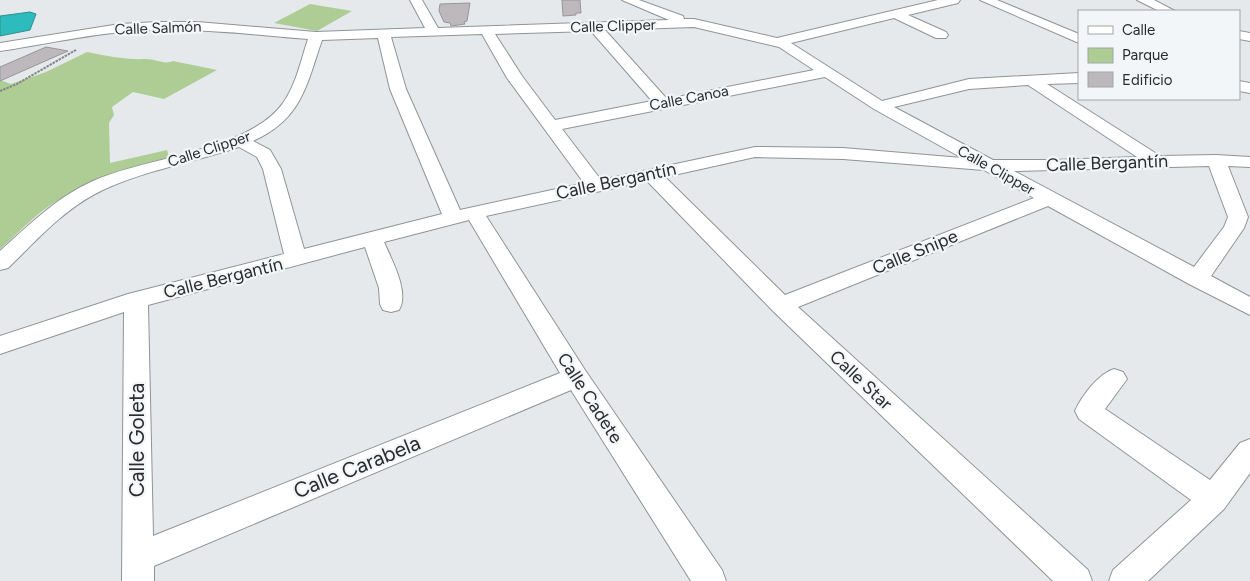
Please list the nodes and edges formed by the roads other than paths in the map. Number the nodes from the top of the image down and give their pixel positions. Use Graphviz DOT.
graph roads {
  1 [pos="416,0"];
  2 [pos="628,0"];
  3 [pos="954,0"];
  4 [pos="986,0"];
  5 [pos="1143,0"];
  6 [pos="1167,10"];
  7 [pos="896,14"];
  8 [pos="694,23"];
  9 [pos="595,27"];
  10 [pos="488,31"];
  11 [pos="434,33"];
  12 [pos="384,35"];
  13 [pos="941,35"];
  14 [pos="316,36"];
  15 [pos="1078,39"];
  16 [pos="776,42"];
  17 [pos="0,47"];
  18 [pos="826,72"];
  19 [pos="1078,78"];
  20 [pos="1030,80"];
  21 [pos="662,103"];
  22 [pos="880,106"];
  23 [pos="552,126"];
  24 [pos="242,141"];
  25 [pos="1154,160"];
  26 [pos="1216,160"];
  27 [pos="1250,162"];
  28 [pos="989,165"];
  29 [pos="651,174"];
  30 [pos="596,186"];
  31 [pos="1048,198"];
  32 [pos="463,215"];
  33 [pos="373,239"];
  34 [pos="296,259"];
  35 [pos="0,263"];
  36 [pos="1197,279"];
  37 [pos="136,300"];
  38 [pos="391,304"];
  39 [pos="781,305"];
  40 [pos="1250,307"];
  41 [pos="0,345"];
  42 [pos="576,377"];
  43 [pos="1114,379"];
  44 [pos="1250,451"];
  45 [pos="1213,499"];
  46 [pos="138,569"];
  47 [pos="710,581"];
  48 [pos="1076,581"];
  49 [pos="1125,581"];
  1 -- 11 [label="street"];
  2 -- 8 [label="street"];
  3 -- 7 [label="street"];
  4 -- 15 [label="street"];
  5 -- 6 [label="street"];
  7 -- 13 [label="street"];
  7 -- 16 [label="street"];
  8 -- 9 [label="street, Calle Clipper"];
  8 -- 16 [label="street, Calle Clipper"];
  9 -- 10 [label="street, Calle Clipper"];
  9 -- 21 [label="street"];
  10 -- 11 [label="street, Calle Clipper"];
  10 -- 23 [label="street"];
  11 -- 12 [label="street, Calle Clipper"];
  12 -- 14 [label="street, Calle Clipper"];
  12 -- 32 [label="street, Calle Cadete"];
  14 -- 17 [label="street, Calle Salmón"];
  14 -- 24 [label="street, Calle Clipper"];
  16 -- 18 [label="street, Calle Clipper"];
  18 -- 21 [label="street, Calle Canoa"];
  18 -- 22 [label="street, Calle Clipper"];
  19 -- 20 [label="street"];
  20 -- 22 [label="street"];
  20 -- 25 [label="street"];
  21 -- 23 [label="street, Calle Canoa"];
  22 -- 28 [label="street, Calle Clipper"];
  23 -- 30 [label="street"];
  24 -- 34 [label="street"];
  24 -- 35 [label="street, Calle Clipper"];
  25 -- 26 [label="street, Calle Bergantín"];
  25 -- 28 [label="street, Calle Bergantín"];
  26 -- 27 [label="street, Calle Bergantín"];
  26 -- 36 [label="street"];
  28 -- 29 [label="street, Calle Bergantín"];
  28 -- 31 [label="street, Calle Clipper"];
  29 -- 30 [label="street, Calle Bergantín"];
  29 -- 39 [label="street, Calle Star"];
  30 -- 32 [label="street, Calle Bergantín"];
  31 -- 36 [label="street, Calle Clipper"];
  31 -- 39 [label="street, Calle Snipe"];
  32 -- 33 [label="street, Calle Bergantín"];
  32 -- 42 [label="street, Calle Cadete"];
  33 -- 34 [label="street, Calle Bergantín"];
  33 -- 38 [label="street"];
  34 -- 37 [label="street, Calle Bergantín"];
  36 -- 40 [label="street, Calle Clipper"];
  37 -- 41 [label="street, Calle Bergantín"];
  37 -- 46 [label="street, Calle Goleta"];
  39 -- 48 [label="street, Calle Star"];
  42 -- 46 [label="street, Calle Carabela"];
  42 -- 47 [label="street, Calle Cadete"];
  43 -- 45 [label="street"];
  44 -- 45 [label="street"];
  45 -- 49 [label="street"];
}
